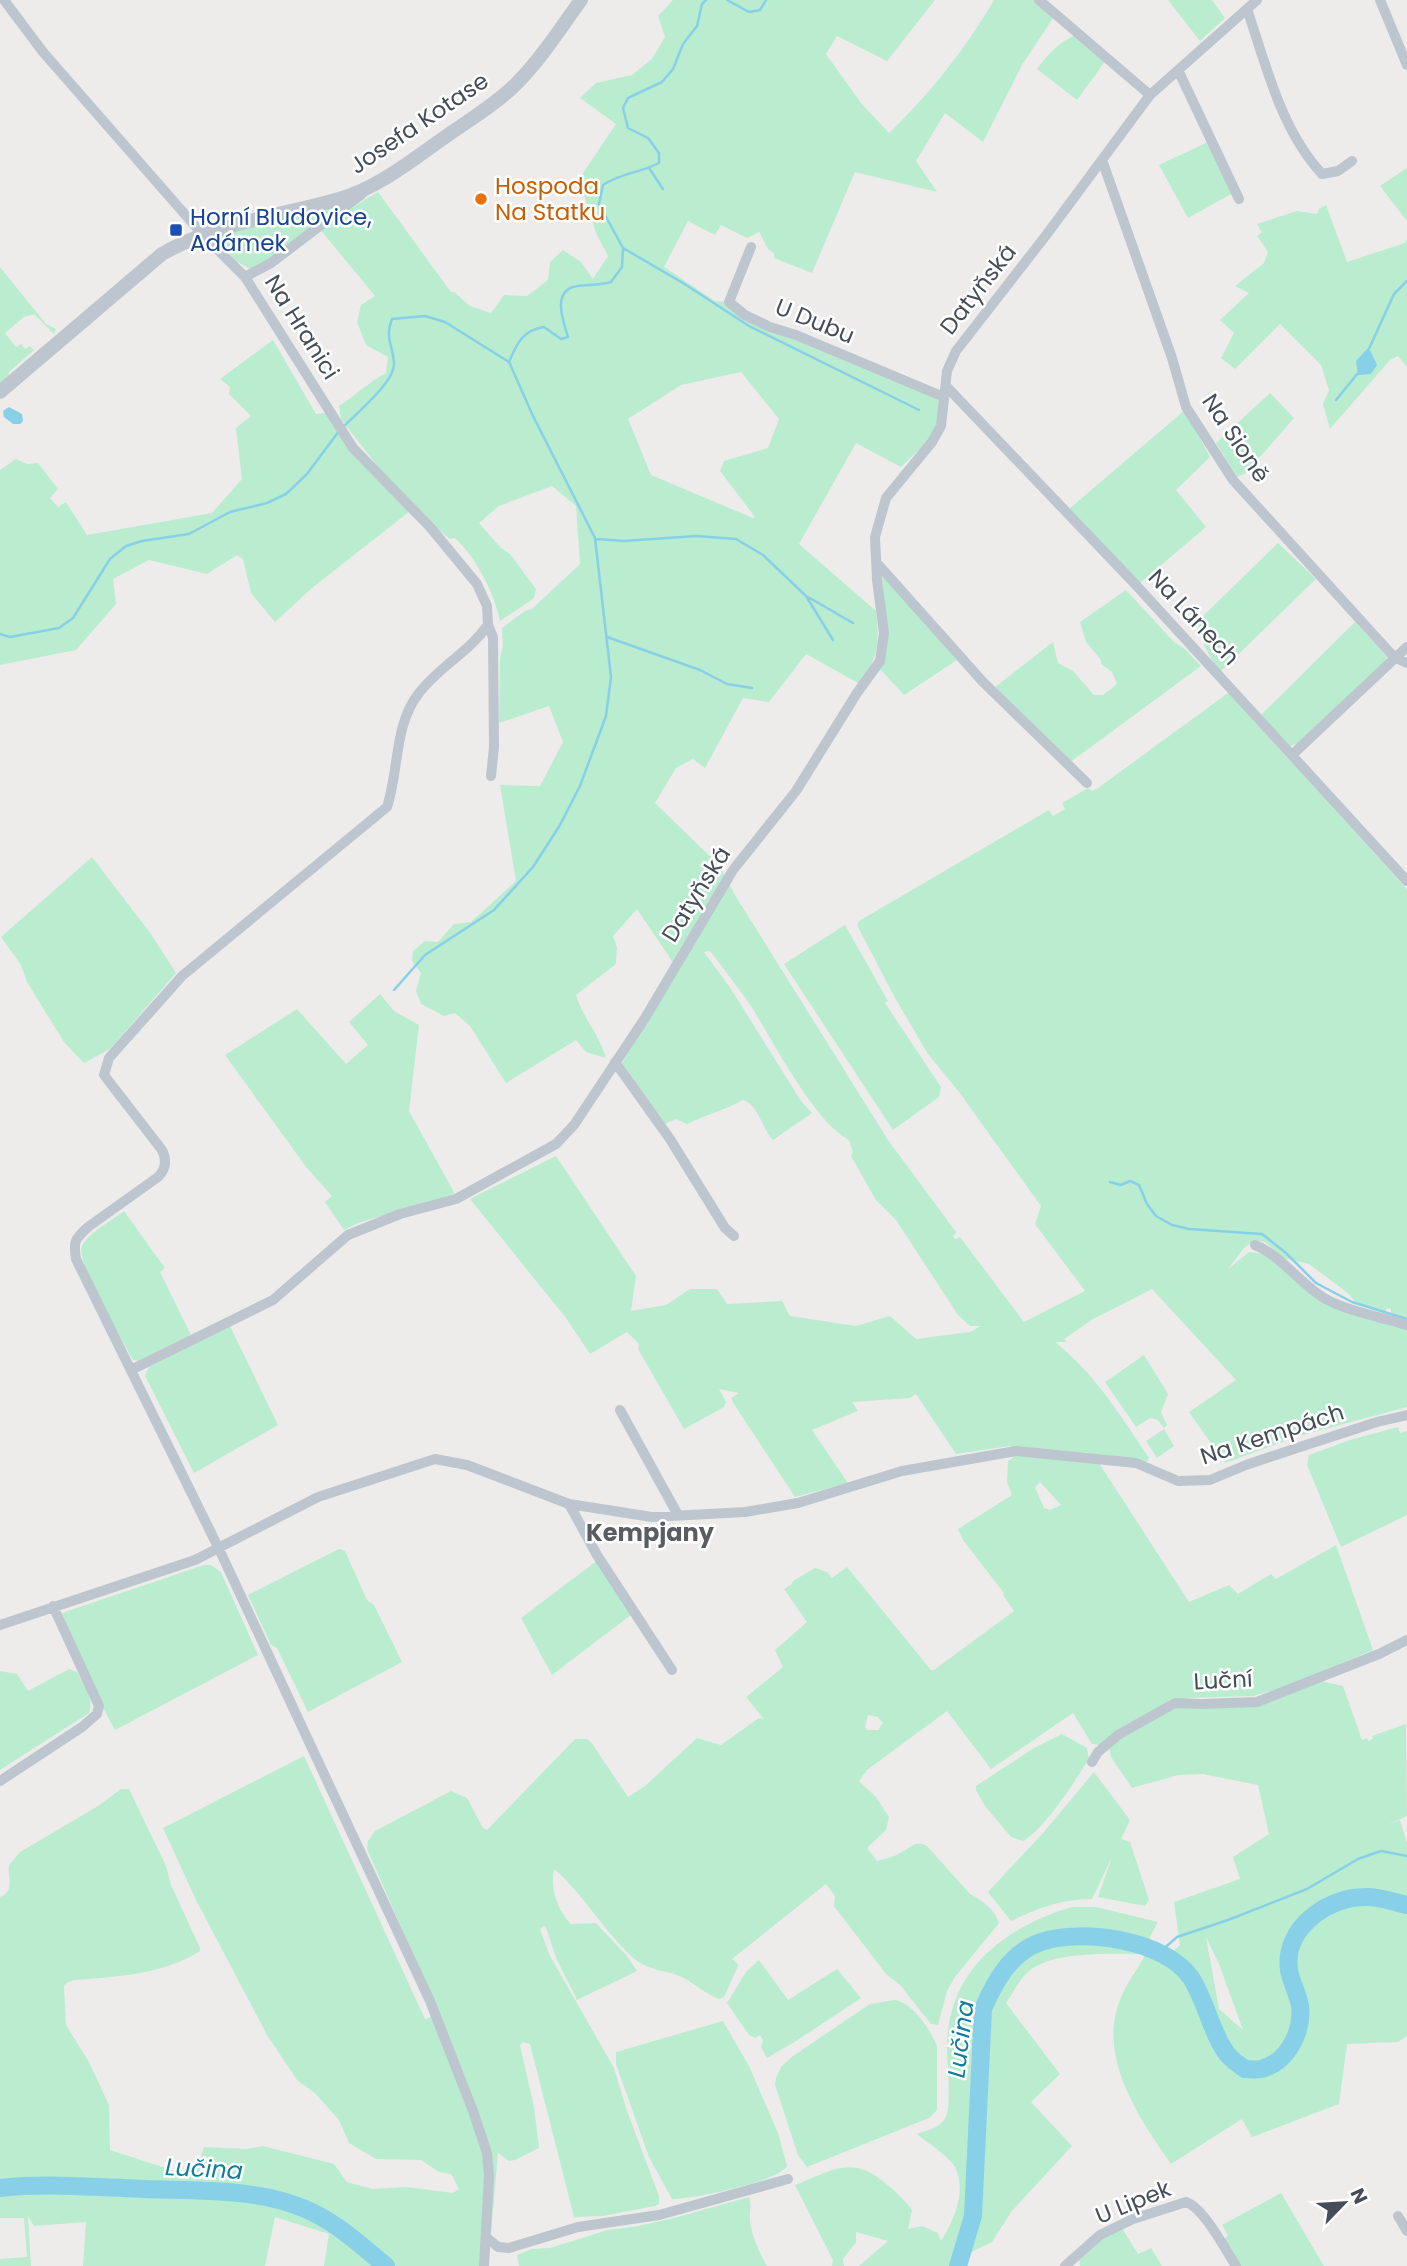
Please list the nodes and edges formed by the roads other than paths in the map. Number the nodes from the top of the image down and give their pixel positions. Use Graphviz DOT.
graph roads {
  1 [pos="4,0"];
  2 [pos="581,0"];
  3 [pos="1039,0"];
  4 [pos="1256,0"];
  5 [pos="1380,0"];
  6 [pos="1247,9"];
  7 [pos="1407,65"];
  8 [pos="1178,70"];
  9 [pos="1150,95"];
  10 [pos="1102,160"];
  11 [pos="1352,161"];
  12 [pos="370,188"];
  13 [pos="1239,199"];
  14 [pos="203,234"];
  15 [pos="751,247"];
  16 [pos="245,277"];
  17 [pos="945,391"];
  18 [pos="0,392"];
  19 [pos="876,562"];
  20 [pos="488,625"];
  21 [pos="1407,647"];
  22 [pos="1394,657"];
  23 [pos="1407,663"];
  24 [pos="1293,754"];
  25 [pos="491,776"];
  26 [pos="1087,783"];
  27 [pos="1407,881"];
  28 [pos="615,1062"];
  29 [pos="734,1236"];
  30 [pos="1255,1245"];
  31 [pos="1407,1325"];
  32 [pos="131,1370"];
  33 [pos="620,1410"];
  34 [pos="1407,1415"];
  35 [pos="569,1504"];
  36 [pos="678,1515"];
  37 [pos="219,1549"];
  38 [pos="52,1606"];
  39 [pos="0,1625"];
  40 [pos="1407,1640"];
  41 [pos="672,1670"];
  42 [pos="1092,1762"];
  43 [pos="0,1781"];
  44 [pos="788,2179"];
  45 [pos="1398,2216"];
  46 [pos="1407,2231"];
  47 [pos="486,2237"];
  48 [pos="484,2266"];
  49 [pos="1065,2266"];
  50 [pos="1236,2266"];
  1 -- 14 [label="street, Na Hranici"];
  2 -- 12 [label="street, Josefa Kotase"];
  3 -- 9 [label="street"];
  4 -- 6 [label="street, Datyňská"];
  5 -- 7 [label="street"];
  6 -- 8 [label="street, Datyňská"];
  6 -- 11 [label="street"];
  8 -- 9 [label="street, Datyňská"];
  8 -- 13 [label="street"];
  9 -- 10 [label="street, Datyňská"];
  10 -- 17 [label="street, Datyňská"];
  10 -- 22 [label="street, Na Sioně"];
  12 -- 14 [label="street, Josefa Kotase"];
  12 -- 16 [label="street"];
  14 -- 16 [label="street, Na Hranici"];
  14 -- 18 [label="street, Josefa Kotase"];
  15 -- 17 [label="street, U Dubu"];
  16 -- 20 [label="street, Na Hranici"];
  17 -- 19 [label="street, Datyňská"];
  17 -- 24 [label="street, Na Lánech"];
  19 -- 26 [label="street"];
  19 -- 28 [label="street, Datyňská"];
  20 -- 25 [label="street, Na Hranici"];
  20 -- 32 [label="street"];
  21 -- 22 [label="street"];
  22 -- 23 [label="street, Na Sioně"];
  22 -- 24 [label="street"];
  24 -- 27 [label="street, Na Lánech"];
  28 -- 29 [label="street"];
  28 -- 32 [label="street, Datyňská"];
  30 -- 31 [label="street"];
  32 -- 37 [label="street"];
  33 -- 36 [label="street"];
  34 -- 36 [label="street, Na Kempách"];
  35 -- 36 [label="street, Na Kempách"];
  35 -- 37 [label="street, Na Kempách"];
  35 -- 41 [label="street"];
  37 -- 38 [label="street, Na Kempách"];
  37 -- 47 [label="street"];
  38 -- 39 [label="street, Na Kempách"];
  38 -- 43 [label="street"];
  40 -- 42 [label="street, Luční"];
  44 -- 47 [label="street"];
  45 -- 46 [label="street"];
  47 -- 48 [label="street"];
  49 -- 50 [label="street, U Lipek"];
}
